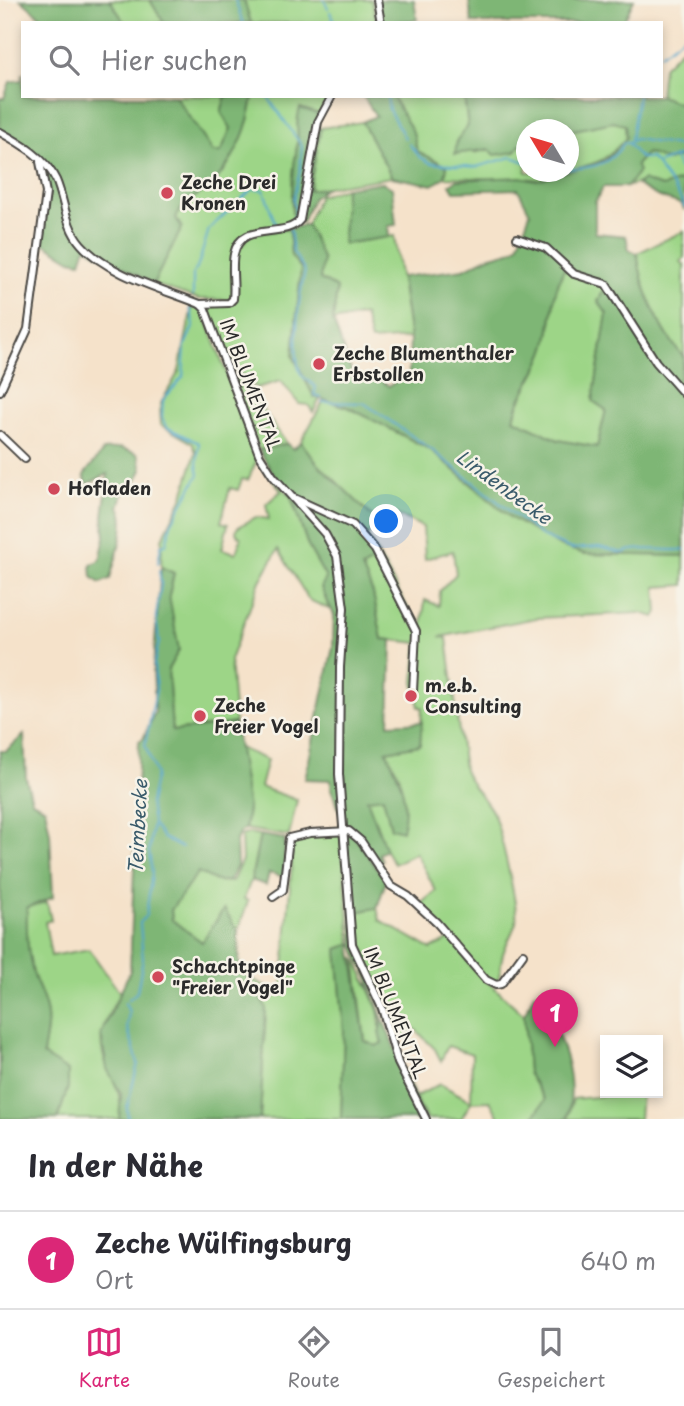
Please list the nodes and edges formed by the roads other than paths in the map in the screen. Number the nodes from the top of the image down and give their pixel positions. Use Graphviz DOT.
graph roads {
  1 [pos="377,0"];
  2 [pos="381,21"];
  3 [pos="331,98"];
  4 [pos="0,132"];
  5 [pos="39,160"];
  6 [pos="517,238"];
  7 [pos="200,304"];
  8 [pos="0,391"];
  9 [pos="684,394"];
  10 [pos="0,435"];
  11 [pos="25,459"];
  12 [pos="293,497"];
  13 [pos="413,691"];
  14 [pos="344,830"];
  15 [pos="273,897"];
  16 [pos="523,954"];
  17 [pos="426,1119"];
  1 -- 2 [label="street"];
  3 -- 7 [label="street"];
  4 -- 5 [label="street, IM BLUMENTAL"];
  5 -- 7 [label="street, IM BLUMENTAL"];
  5 -- 8 [label="street"];
  6 -- 9 [label="street"];
  7 -- 12 [label="street, IM BLUMENTAL"];
  10 -- 11 [label="street"];
  12 -- 13 [label="street, IM BLUMENTAL"];
  12 -- 14 [label="street, IM BLUMENTAL"];
  14 -- 15 [label="street"];
  14 -- 16 [label="street"];
  14 -- 17 [label="street, IM BLUMENTAL"];
}
